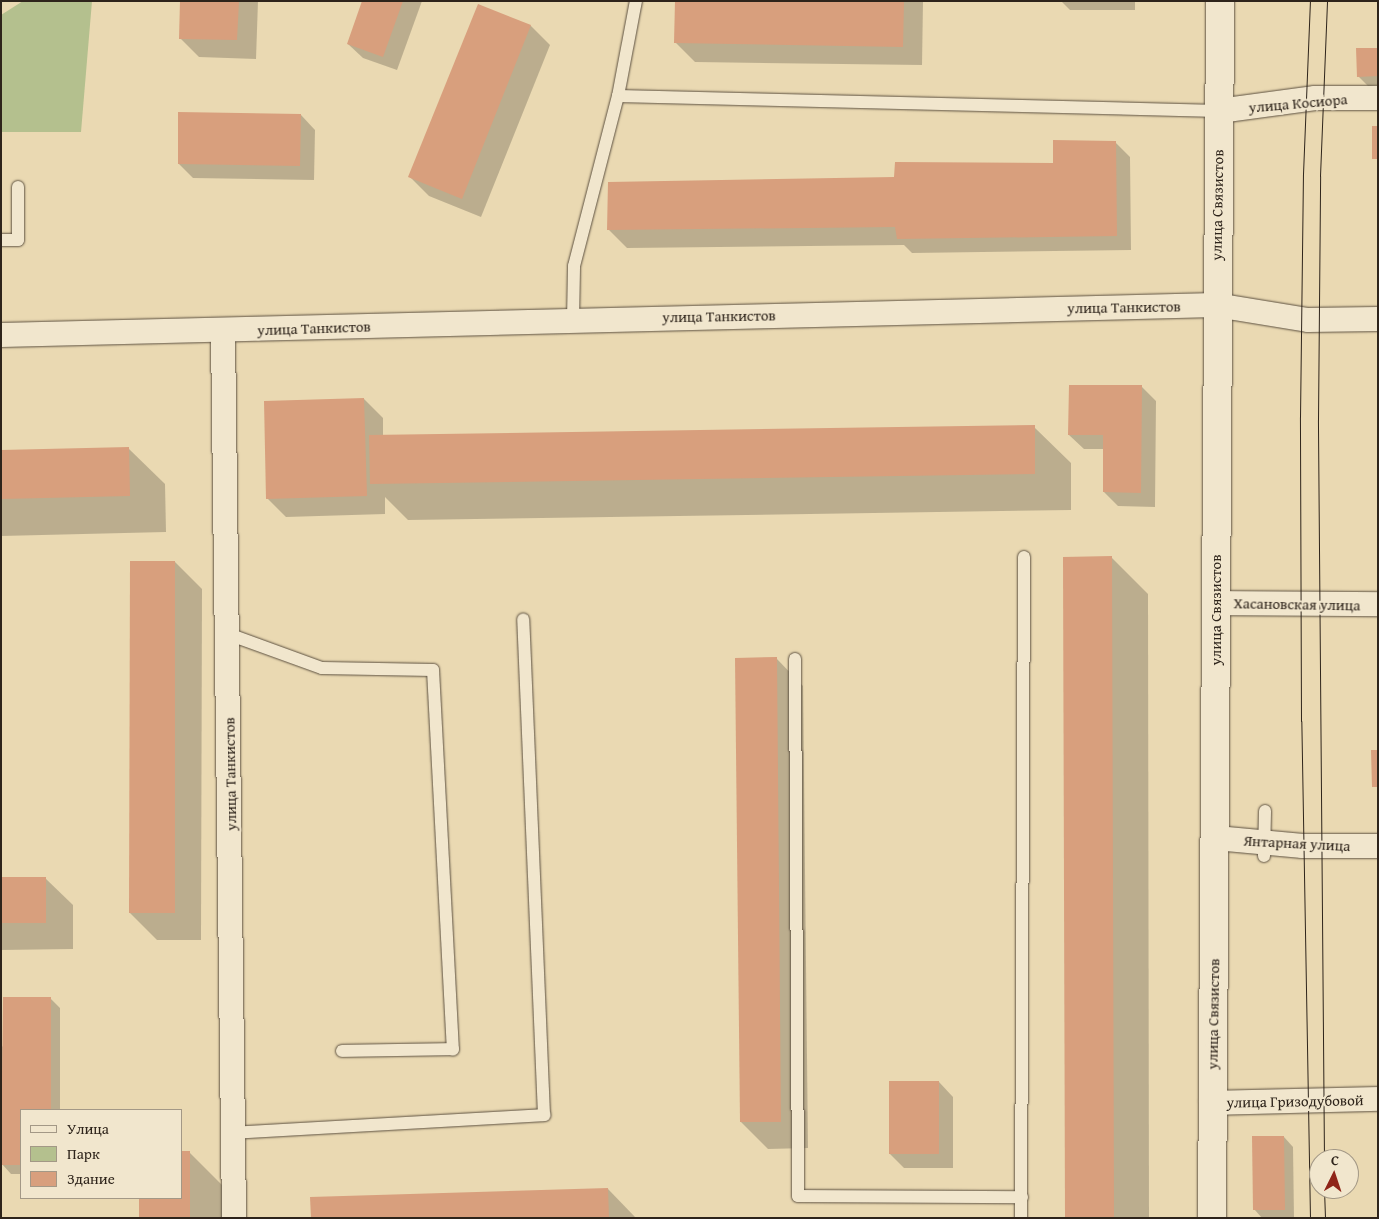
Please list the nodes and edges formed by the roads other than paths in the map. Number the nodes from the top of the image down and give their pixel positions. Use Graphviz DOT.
graph roads {
  1 [pos="636,1"];
  2 [pos="1220,1"];
  3 [pos="618,96"];
  4 [pos="1378,98"];
  5 [pos="1218,110"];
  6 [pos="18,188"];
  7 [pos="1,240"];
  8 [pos="1216,305"];
  9 [pos="1378,319"];
  10 [pos="573,320"];
  11 [pos="223,331"];
  12 [pos="1,335"];
  13 [pos="1024,557"];
  14 [pos="1216,603"];
  15 [pos="1378,604"];
  16 [pos="523,619"];
  17 [pos="228,634"];
  18 [pos="795,659"];
  19 [pos="1264,811"];
  20 [pos="1216,838"];
  21 [pos="1378,846"];
  22 [pos="1264,849"];
  23 [pos="342,1051"];
  24 [pos="1378,1100"];
  25 [pos="1211,1103"];
  26 [pos="232,1132"];
  27 [pos="1022,1197"];
  28 [pos="234,1218"];
  29 [pos="1021,1218"];
  30 [pos="1212,1218"];
  1 -- 3 [label="lane"];
  2 -- 5 [label="street, улица Связистов"];
  3 -- 5 [label="lane"];
  3 -- 10 [label="lane"];
  4 -- 5 [label="street, улица Косиора"];
  5 -- 8 [label="street, улица Связистов"];
  6 -- 7 [label="lane"];
  8 -- 9 [label="street, улица Танкистов"];
  8 -- 10 [label="street, улица Танкистов"];
  8 -- 14 [label="street, улица Связистов"];
  10 -- 11 [label="street, улица Танкистов"];
  11 -- 12 [label="street, улица Танкистов"];
  11 -- 17 [label="street, улица Танкистов"];
  13 -- 27 [label="lane"];
  14 -- 15 [label="street, Хасановская улица"];
  14 -- 20 [label="street, улица Связистов"];
  16 -- 26 [label="lane"];
  17 -- 23 [label="lane"];
  17 -- 26 [label="street, улица Танкистов"];
  18 -- 27 [label="lane"];
  19 -- 22 [label="lane"];
  20 -- 22 [label="street, Янтарная улица"];
  20 -- 25 [label="street, улица Связистов"];
  21 -- 22 [label="street, Янтарная улица"];
  24 -- 25 [label="street, улица Гризодубовой"];
  25 -- 30 [label="street, улица Связистов"];
  26 -- 28 [label="street, улица Танкистов"];
  27 -- 29 [label="lane"];
}
